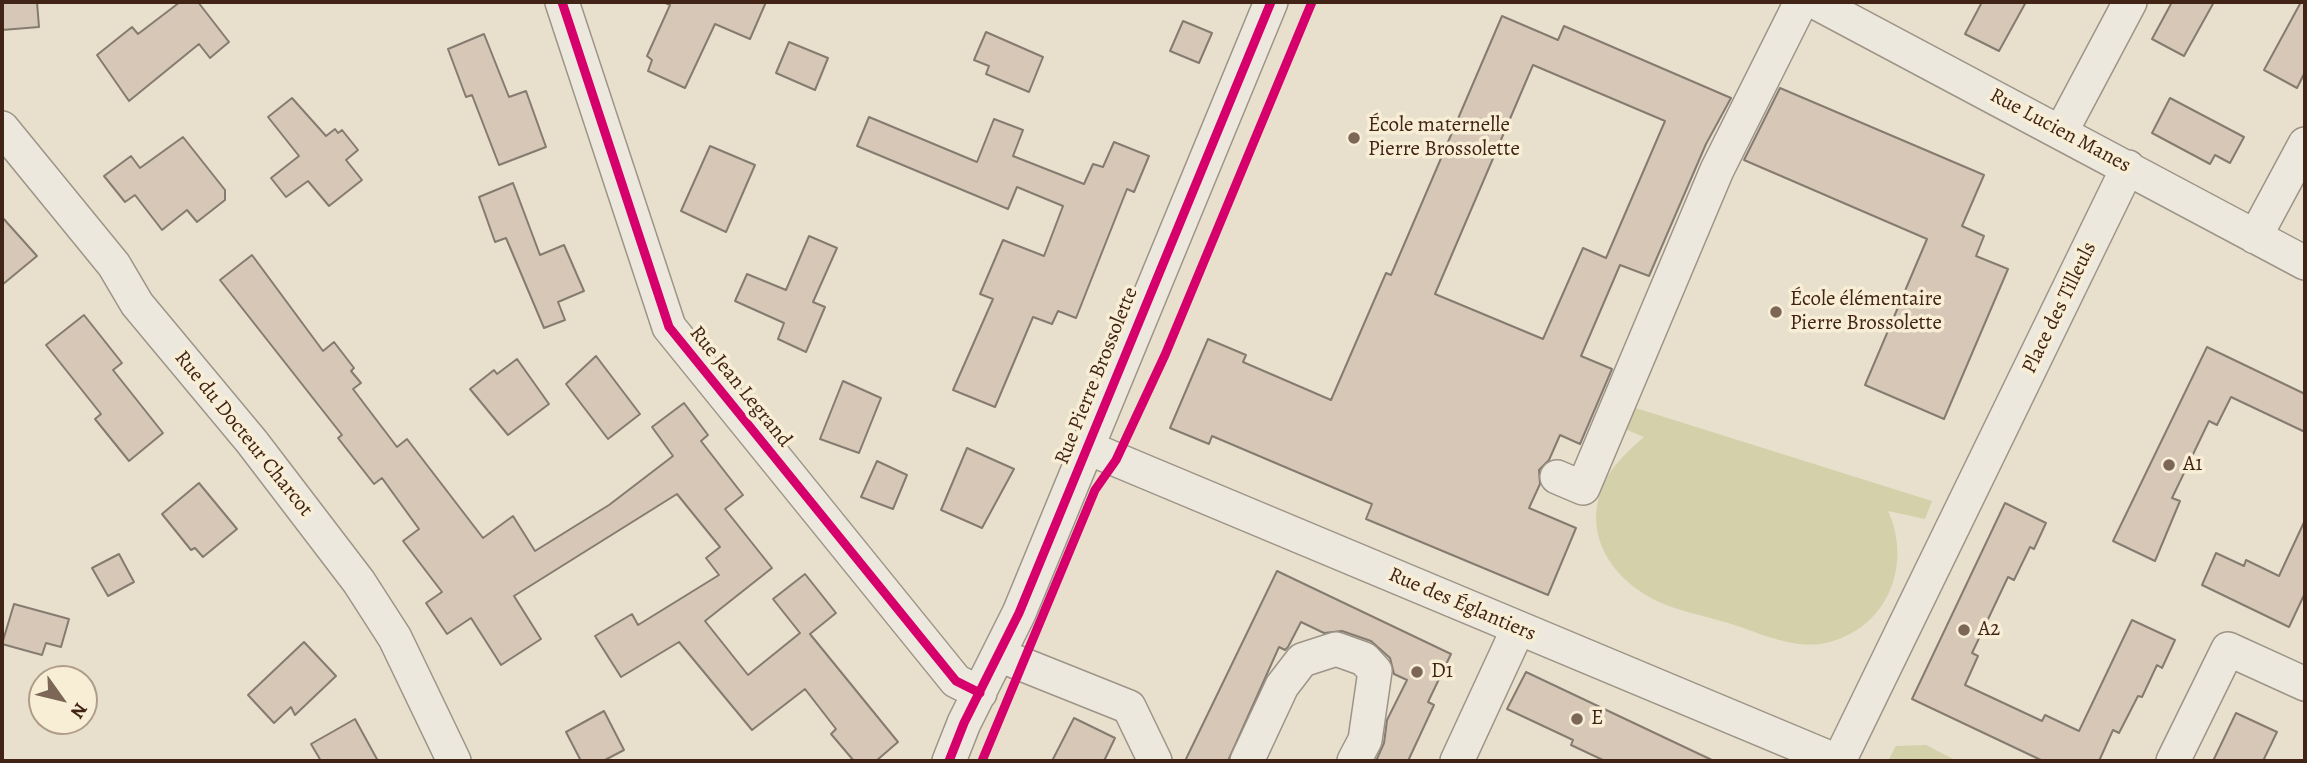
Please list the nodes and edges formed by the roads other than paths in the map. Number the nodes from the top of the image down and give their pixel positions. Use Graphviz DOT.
graph roads {
  1 [pos="562,2"];
  2 [pos="1271,2"];
  3 [pos="1801,2"];
  4 [pos="1815,2"];
  5 [pos="2130,2"];
  6 [pos="2,128"];
  7 [pos="2061,132"];
  8 [pos="2305,144"];
  9 [pos="2128,167"];
  10 [pos="2255,237"];
  11 [pos="2305,263"];
  12 [pos="1086,447"];
  13 [pos="1992,449"];
  14 [pos="1557,477"];
  15 [pos="1518,629"];
  16 [pos="999,655"];
  17 [pos="2305,684"];
  18 [pos="980,693"];
  19 [pos="1253,759"];
  20 [pos="454,761"];
  21 [pos="949,761"];
  22 [pos="1155,761"];
  23 [pos="1354,761"];
  24 [pos="1457,761"];
  25 [pos="1838,761"];
  26 [pos="2173,761"];
  1 -- 18 [label="street, Rue Jean Legrand"];
  2 -- 12 [label="street, Rue Pierre Brossolette"];
  3 -- 14 [label="street"];
  4 -- 7 [label="street, Rue Lucien Manes"];
  5 -- 7 [label="street"];
  6 -- 20 [label="street, Rue du Docteur Charcot"];
  7 -- 9 [label="street, Rue Lucien Manes"];
  8 -- 10 [label="street"];
  9 -- 10 [label="street, Rue Lucien Manes"];
  9 -- 13 [label="street, Place des Tilleuls"];
  10 -- 11 [label="street, Rue Lucien Manes"];
  12 -- 15 [label="street, Rue des Églantiers"];
  12 -- 16 [label="street, Rue Pierre Brossolette"];
  13 -- 25 [label="street, Rue des Églantiers"];
  15 -- 24 [label="street"];
  15 -- 25 [label="street, Rue des Églantiers"];
  16 -- 18 [label="street, Rue Pierre Brossolette"];
  16 -- 22 [label="street"];
  17 -- 26 [label="street"];
  18 -- 21 [label="street, Rue Pierre Brossolette"];
  19 -- 23 [label="street"];
}
